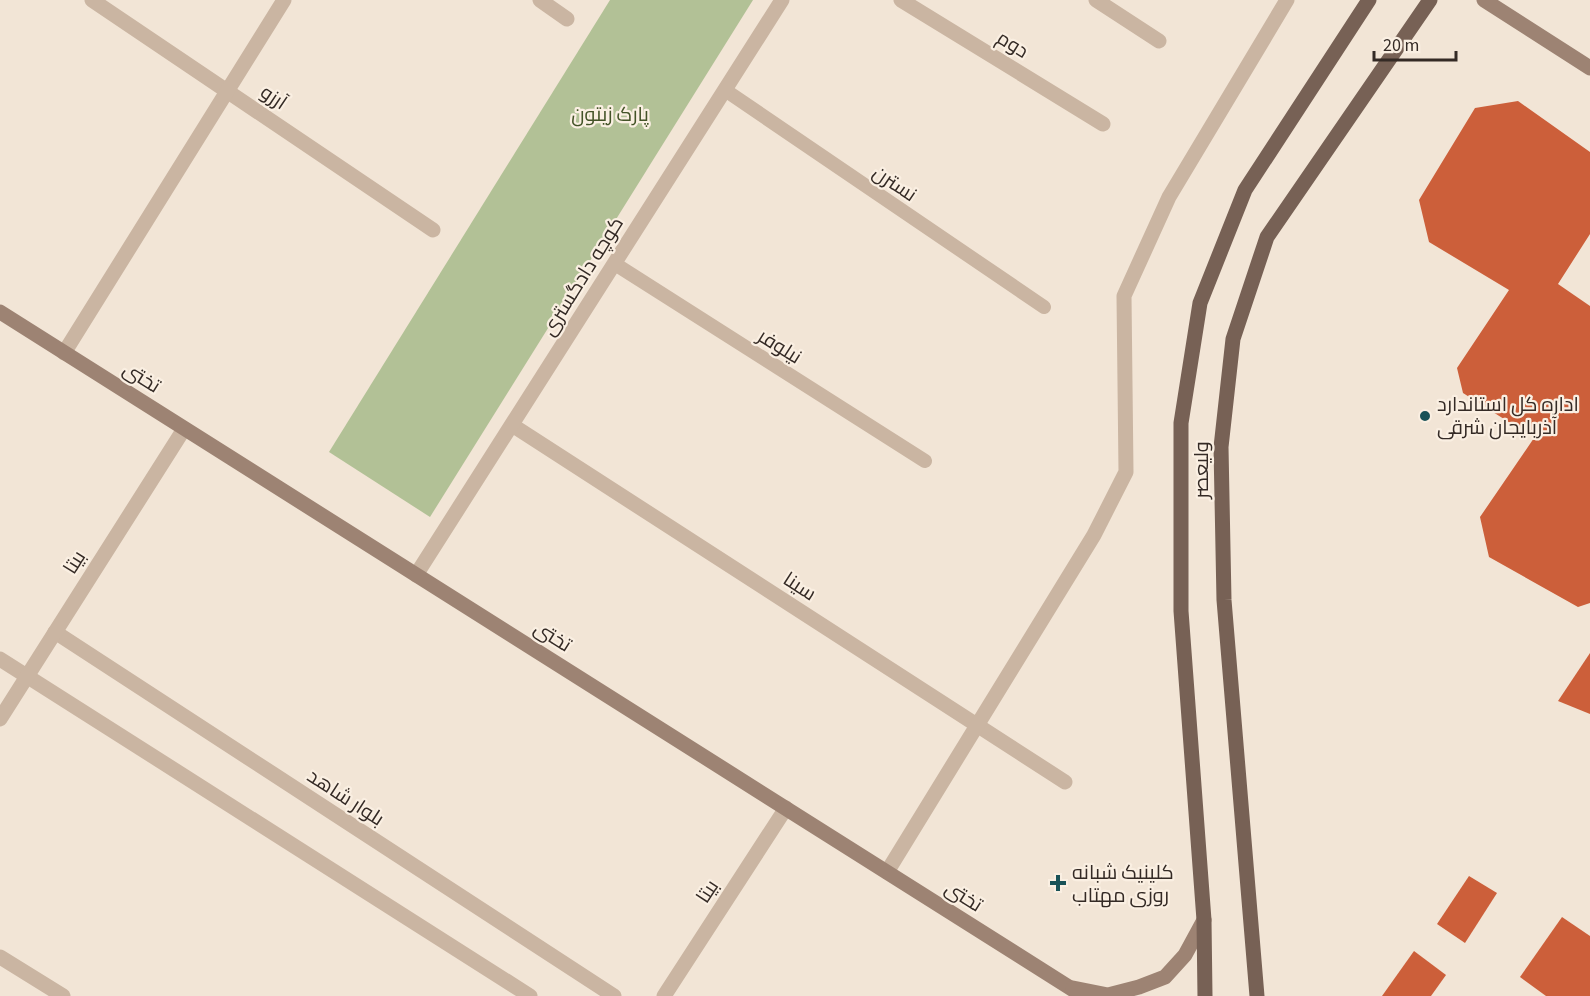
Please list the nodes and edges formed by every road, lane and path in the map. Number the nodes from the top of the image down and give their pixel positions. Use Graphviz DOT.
graph roads {
  1 [pos="92,0"];
  2 [pos="284,0"];
  3 [pos="540,0"];
  4 [pos="782,0"];
  5 [pos="901,0"];
  6 [pos="1096,0"];
  7 [pos="1287,0"];
  8 [pos="1370,0"];
  9 [pos="1430,0"];
  10 [pos="1484,0"];
  11 [pos="567,19"];
  12 [pos="1159,41"];
  13 [pos="1590,68"];
  14 [pos="725,90"];
  15 [pos="227,91"];
  16 [pos="1103,124"];
  17 [pos="433,230"];
  18 [pos="615,264"];
  19 [pos="1044,307"];
  20 [pos="1,316"];
  21 [pos="64,352"];
  22 [pos="512,425"];
  23 [pos="184,429"];
  24 [pos="925,461"];
  25 [pos="417,575"];
  26 [pos="55,632"];
  27 [pos="0,659"];
  28 [pos="27,677"];
  29 [pos="0,718"];
  30 [pos="978,726"];
  31 [pos="1065,782"];
  32 [pos="786,808"];
  33 [pos="886,872"];
  34 [pos="1204,920"];
  35 [pos="0,957"];
  36 [pos="1077,992"];
  37 [pos="63,996"];
  38 [pos="530,996"];
  39 [pos="614,996"];
  40 [pos="664,996"];
  41 [pos="1204,996"];
  42 [pos="1257,996"];
  1 -- 15 [label="street, آرزو"];
  2 -- 15 [label="street"];
  3 -- 11 [label="street"];
  4 -- 14 [label="street, کوچه دادگستری"];
  5 -- 16 [label="street, دوم"];
  6 -- 12 [label="street"];
  7 -- 30 [label="street"];
  8 -- 34 [label="main road, ولیعصر"];
  9 -- 42 [label="main road, ولیعصر"];
  10 -- 13 [label="main road"];
  14 -- 18 [label="street, کوچه دادگستری"];
  14 -- 19 [label="lane, نسترن"];
  15 -- 17 [label="street, آرزو"];
  15 -- 21 [label="street"];
  18 -- 22 [label="street, کوچه دادگستری"];
  18 -- 24 [label="lane, نیلوفر"];
  20 -- 21 [label="main road, تختى"];
  21 -- 23 [label="main road, تختى"];
  22 -- 25 [label="street, کوچه دادگستری"];
  22 -- 30 [label="street, سینا"];
  23 -- 25 [label="main road, تختى"];
  23 -- 26 [label="street, بیتا"];
  25 -- 32 [label="main road, تختى"];
  26 -- 28 [label="street, بیتا"];
  26 -- 39 [label="street, بلوار شاهد"];
  27 -- 28 [label="street"];
  28 -- 29 [label="street, بیتا"];
  28 -- 38 [label="street"];
  30 -- 31 [label="street, سینا"];
  30 -- 33 [label="street"];
  32 -- 33 [label="main road, تختى"];
  32 -- 40 [label="street, بیتا"];
  33 -- 36 [label="main road, تختى"];
  34 -- 36 [label="main road"];
  34 -- 41 [label="main road, ولیعصر"];
  35 -- 37 [label="street"];
}
